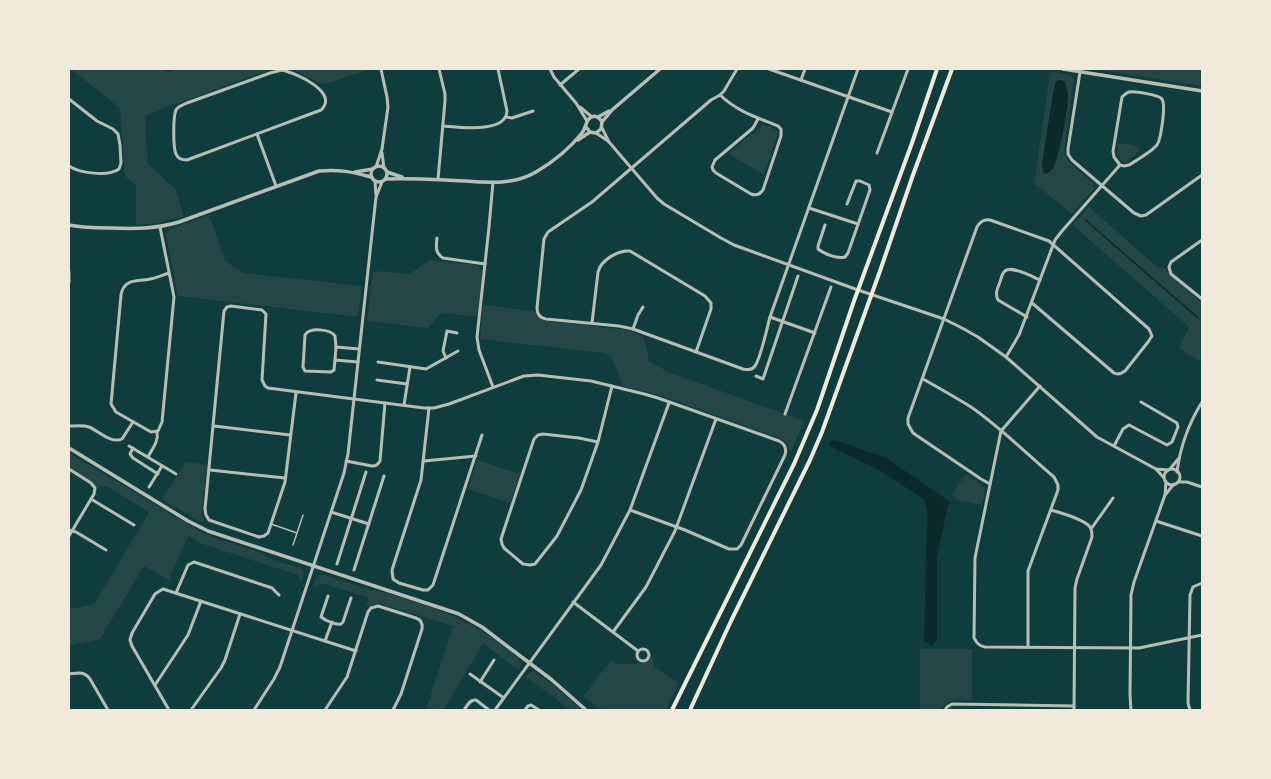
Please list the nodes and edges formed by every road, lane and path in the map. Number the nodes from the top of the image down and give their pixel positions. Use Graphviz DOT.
graph roads {
  1 [pos="381,69"];
  2 [pos="440,69"];
  3 [pos="498,69"];
  4 [pos="550,69"];
  5 [pos="578,69"];
  6 [pos="660,69"];
  7 [pos="737,69"];
  8 [pos="769,69"];
  9 [pos="805,69"];
  10 [pos="858,69"];
  11 [pos="908,69"];
  12 [pos="936,69"];
  13 [pos="952,69"];
  14 [pos="1063,69"];
  15 [pos="1080,72"];
  16 [pos="801,80"];
  17 [pos="560,85"];
  18 [pos="1202,91"];
  19 [pos="720,95"];
  20 [pos="848,97"];
  21 [pos="69,99"];
  22 [pos="576,103"];
  23 [pos="612,110"];
  24 [pos="533,111"];
  25 [pos="892,112"];
  26 [pos="506,117"];
  27 [pos="592,117"];
  28 [pos="598,117"];
  29 [pos="758,119"];
  30 [pos="587,121"];
  31 [pos="602,122"];
  32 [pos="443,126"];
  33 [pos="586,127"];
  34 [pos="602,128"];
  35 [pos="590,132"];
  36 [pos="596,133"];
  37 [pos="257,134"];
  38 [pos="609,142"];
  39 [pos="573,143"];
  40 [pos="382,149"];
  41 [pos="877,153"];
  42 [pos="1120,165"];
  43 [pos="69,166"];
  44 [pos="375,168"];
  45 [pos="384,168"];
  46 [pos="631,168"];
  47 [pos="354,172"];
  48 [pos="387,172"];
  49 [pos="1202,175"];
  50 [pos="371,177"];
  51 [pos="405,178"];
  52 [pos="386,179"];
  53 [pos="438,180"];
  54 [pos="375,181"];
  55 [pos="382,182"];
  56 [pos="493,182"];
  57 [pos="276,186"];
  58 [pos="1102,186"];
  59 [pos="376,197"];
  60 [pos="847,204"];
  61 [pos="809,208"];
  62 [pos="858,224"];
  63 [pos="69,225"];
  64 [pos="825,225"];
  65 [pos="160,227"];
  66 [pos="437,238"];
  67 [pos="1202,240"];
  68 [pos="1053,244"];
  69 [pos="485,264"];
  70 [pos="789,264"];
  71 [pos="69,272"];
  72 [pos="169,272"];
  73 [pos="798,276"];
  74 [pos="1040,280"];
  75 [pos="69,282"];
  76 [pos="831,287"];
  77 [pos="858,290"];
  78 [pos="871,295"];
  79 [pos="1202,299"];
  80 [pos="1032,303"];
  81 [pos="643,307"];
  82 [pos="770,317"];
  83 [pos="1027,317"];
  84 [pos="944,319"];
  85 [pos="783,321"];
  86 [pos="592,323"];
  87 [pos="633,329"];
  88 [pos="457,333"];
  89 [pos="814,333"];
  90 [pos="336,346"];
  91 [pos="359,349"];
  92 [pos="458,351"];
  93 [pos="696,352"];
  94 [pos="1006,357"];
  95 [pos="446,358"];
  96 [pos="335,360"];
  97 [pos="358,362"];
  98 [pos="378,362"];
  99 [pos="410,367"];
  100 [pos="756,376"];
  101 [pos="923,379"];
  102 [pos="377,380"];
  103 [pos="407,384"];
  104 [pos="612,386"];
  105 [pos="1040,386"];
  106 [pos="493,388"];
  107 [pos="296,392"];
  108 [pos="354,399"];
  109 [pos="669,402"];
  110 [pos="1141,402"];
  111 [pos="1202,402"];
  112 [pos="385,403"];
  113 [pos="404,405"];
  114 [pos="429,408"];
  115 [pos="785,414"];
  116 [pos="716,419"];
  117 [pos="133,422"];
  118 [pos="69,426"];
  119 [pos="214,426"];
  120 [pos="1001,431"];
  121 [pos="157,432"];
  122 [pos="290,435"];
  123 [pos="482,435"];
  124 [pos="598,442"];
  125 [pos="129,446"];
  126 [pos="1114,446"];
  127 [pos="69,448"];
  128 [pos="133,448"];
  129 [pos="476,456"];
  130 [pos="148,457"];
  131 [pos="1179,458"];
  132 [pos="346,461"];
  133 [pos="424,461"];
  134 [pos="162,466"];
  135 [pos="69,469"];
  136 [pos="1156,469"];
  137 [pos="210,470"];
  138 [pos="1169,470"];
  139 [pos="366,472"];
  140 [pos="1177,472"];
  141 [pos="158,474"];
  142 [pos="176,474"];
  143 [pos="384,476"];
  144 [pos="1179,476"];
  145 [pos="285,478"];
  146 [pos="1165,480"];
  147 [pos="1178,482"];
  148 [pos="1187,482"];
  149 [pos="990,484"];
  150 [pos="1174,484"];
  151 [pos="149,487"];
  152 [pos="1202,487"];
  153 [pos="1165,495"];
  154 [pos="1113,498"];
  155 [pos="91,499"];
  156 [pos="630,510"];
  157 [pos="1051,510"];
  158 [pos="331,512"];
  159 [pos="303,515"];
  160 [pos="352,519"];
  161 [pos="1156,520"];
  162 [pos="272,524"];
  163 [pos="369,524"];
  164 [pos="134,525"];
  165 [pos="677,527"];
  166 [pos="1091,529"];
  167 [pos="70,531"];
  168 [pos="297,533"];
  169 [pos="69,536"];
  170 [pos="1202,536"];
  171 [pos="293,545"];
  172 [pos="106,550"];
  173 [pos="337,564"];
  174 [pos="313,566"];
  175 [pos="354,570"];
  176 [pos="1202,583"];
  177 [pos="176,593"];
  178 [pos="279,595"];
  179 [pos="328,596"];
  180 [pos="351,598"];
  181 [pos="201,601"];
  182 [pos="574,602"];
  183 [pos="240,614"];
  184 [pos="332,622"];
  185 [pos="292,631"];
  186 [pos="613,632"];
  187 [pos="1202,635"];
  188 [pos="1189,637"];
  189 [pos="325,641"];
  190 [pos="1028,647"];
  191 [pos="1076,648"];
  192 [pos="1130,648"];
  193 [pos="638,651"];
  194 [pos="356,652"];
  195 [pos="494,660"];
  196 [pos="530,663"];
  197 [pos="69,674"];
  198 [pos="470,674"];
  199 [pos="480,682"];
  200 [pos="155,685"];
  201 [pos="504,698"];
  202 [pos="1074,706"];
  203 [pos="108,710"];
  204 [pos="169,710"];
  205 [pos="191,710"];
  206 [pos="254,710"];
  207 [pos="325,710"];
  208 [pos="393,710"];
  209 [pos="464,710"];
  210 [pos="489,710"];
  211 [pos="495,710"];
  212 [pos="525,710"];
  213 [pos="539,710"];
  214 [pos="586,710"];
  215 [pos="672,710"];
  216 [pos="690,710"];
  217 [pos="946,710"];
  218 [pos="1074,710"];
  219 [pos="1131,710"];
  220 [pos="1190,710"];
  1 -- 40 [label="street"];
  2 -- 32 [label="street"];
  3 -- 26 [label="street"];
  4 -- 17 [label="street"];
  5 -- 17 [label="street"];
  6 -- 23 [label="street"];
  7 -- 19 [label="street"];
  8 -- 16 [label="street"];
  9 -- 16 [label="street"];
  10 -- 20 [label="street"];
  11 -- 25 [label="street"];
  12 -- 77 [label="main road"];
  13 -- 78 [label="main road"];
  14 -- 15 [label="street"];
  15 -- 18 [label="street"];
  15 -- 58 [label="street"];
  16 -- 20 [label="street"];
  17 -- 22 [label="street"];
  19 -- 29 [label="street"];
  19 -- 46 [label="street"];
  20 -- 25 [label="street"];
  20 -- 61 [label="street"];
  21 -- 43 [label="street"];
  22 -- 27 [label="street"];
  22 -- 30 [label="street"];
  23 -- 28 [label="street"];
  23 -- 31 [label="street"];
  24 -- 26 [label="street"];
  25 -- 41 [label="street"];
  26 -- 32 [label="street"];
  27 -- 28 [label="street"];
  27 -- 30 [label="street"];
  28 -- 31 [label="street"];
  29 -- 29 [label="street"];
  30 -- 33 [label="street"];
  31 -- 34 [label="street"];
  32 -- 53 [label="street"];
  33 -- 35 [label="street"];
  33 -- 39 [label="street"];
  34 -- 36 [label="street"];
  34 -- 38 [label="street"];
  35 -- 36 [label="street"];
  35 -- 39 [label="street"];
  36 -- 38 [label="street"];
  37 -- 37 [label="street"];
  37 -- 57 [label="street"];
  38 -- 46 [label="street"];
  39 -- 56 [label="street"];
  40 -- 44 [label="street"];
  40 -- 45 [label="street"];
  42 -- 42 [label="street"];
  42 -- 58 [label="street"];
  44 -- 45 [label="street"];
  44 -- 47 [label="street"];
  44 -- 50 [label="street"];
  45 -- 48 [label="street"];
  46 -- 70 [label="street"];
  46 -- 86 [label="street"];
  47 -- 50 [label="street"];
  47 -- 57 [label="street"];
  48 -- 51 [label="street"];
  48 -- 52 [label="street"];
  49 -- 58 [label="street"];
  50 -- 54 [label="street"];
  51 -- 52 [label="street"];
  51 -- 53 [label="street"];
  52 -- 55 [label="street"];
  53 -- 56 [label="street"];
  54 -- 55 [label="street"];
  54 -- 59 [label="street"];
  55 -- 59 [label="street"];
  56 -- 69 [label="street"];
  57 -- 65 [label="street"];
  58 -- 68 [label="street"];
  59 -- 91 [label="street"];
  60 -- 62 [label="street"];
  61 -- 62 [label="street"];
  61 -- 70 [label="street"];
  62 -- 64 [label="street"];
  63 -- 65 [label="street"];
  65 -- 72 [label="street"];
  66 -- 69 [label="street"];
  67 -- 79 [label="street"];
  68 -- 74 [label="street"];
  68 -- 80 [label="street"];
  68 -- 84 [label="street"];
  69 -- 106 [label="street"];
  70 -- 77 [label="street"];
  70 -- 82 [label="street"];
  71 -- 75 [label="street"];
  72 -- 117 [label="street"];
  72 -- 121 [label="street"];
  73 -- 85 [label="street"];
  74 -- 80 [label="street"];
  74 -- 83 [label="street"];
  76 -- 89 [label="street"];
  77 -- 78 [label="street"];
  77 -- 215 [label="main road"];
  78 -- 84 [label="street"];
  78 -- 216 [label="main road"];
  80 -- 83 [label="street"];
  81 -- 87 [label="street"];
  82 -- 85 [label="street"];
  82 -- 93 [label="street"];
  83 -- 94 [label="street"];
  84 -- 94 [label="street"];
  84 -- 101 [label="street"];
  85 -- 89 [label="street"];
  85 -- 100 [label="street"];
  86 -- 87 [label="street"];
  86 -- 93 [label="street"];
  87 -- 93 [label="street"];
  88 -- 95 [label="street"];
  89 -- 115 [label="street"];
  90 -- 91 [label="street"];
  90 -- 96 [label="street"];
  90 -- 96 [label="street"];
  91 -- 97 [label="street"];
  92 -- 95 [label="street"];
  94 -- 105 [label="street"];
  95 -- 99 [label="street"];
  96 -- 97 [label="street"];
  97 -- 108 [label="street"];
  98 -- 99 [label="street"];
  99 -- 103 [label="street"];
  101 -- 120 [label="street"];
  101 -- 149 [label="street"];
  102 -- 103 [label="street"];
  103 -- 113 [label="street"];
  104 -- 106 [label="street"];
  104 -- 109 [label="street"];
  104 -- 124 [label="street"];
  105 -- 120 [label="street"];
  105 -- 126 [label="street"];
  106 -- 114 [label="street"];
  107 -- 108 [label="street"];
  107 -- 119 [label="street"];
  107 -- 122 [label="street"];
  108 -- 112 [label="street"];
  108 -- 132 [label="street"];
  109 -- 116 [label="street"];
  109 -- 156 [label="street"];
  110 -- 126 [label="street"];
  111 -- 131 [label="street"];
  112 -- 113 [label="street"];
  112 -- 132 [label="street"];
  113 -- 114 [label="street"];
  114 -- 133 [label="street"];
  116 -- 165 [label="street"];
  116 -- 165 [label="street"];
  117 -- 118 [label="street"];
  117 -- 121 [label="street"];
  119 -- 122 [label="street"];
  119 -- 137 [label="street"];
  120 -- 149 [label="street"];
  120 -- 157 [label="street"];
  121 -- 130 [label="street"];
  122 -- 145 [label="street"];
  123 -- 129 [label="street"];
  124 -- 124 [label="street"];
  125 -- 128 [label="street"];
  126 -- 136 [label="street"];
  127 -- 174 [label="street"];
  128 -- 130 [label="street"];
  128 -- 141 [label="street"];
  129 -- 133 [label="street"];
  129 -- 133 [label="street"];
  130 -- 134 [label="street"];
  131 -- 138 [label="street"];
  131 -- 140 [label="street"];
  132 -- 158 [label="street"];
  134 -- 141 [label="street"];
  134 -- 142 [label="street"];
  135 -- 155 [label="street"];
  136 -- 138 [label="street"];
  136 -- 146 [label="street"];
  137 -- 145 [label="street"];
  137 -- 162 [label="street"];
  138 -- 140 [label="street"];
  138 -- 146 [label="street"];
  139 -- 160 [label="street"];
  140 -- 144 [label="street"];
  141 -- 151 [label="street"];
  143 -- 163 [label="street"];
  144 -- 147 [label="street"];
  144 -- 148 [label="street"];
  145 -- 162 [label="street"];
  146 -- 150 [label="street"];
  146 -- 153 [label="street"];
  147 -- 148 [label="street"];
  147 -- 150 [label="street"];
  148 -- 152 [label="street"];
  149 -- 190 [label="street"];
  150 -- 153 [label="street"];
  153 -- 161 [label="street"];
  154 -- 166 [label="street"];
  155 -- 164 [label="street"];
  155 -- 167 [label="street"];
  156 -- 165 [label="street"];
  156 -- 182 [label="street"];
  157 -- 166 [label="street"];
  157 -- 190 [label="street"];
  158 -- 160 [label="street"];
  158 -- 174 [label="street"];
  159 -- 168 [label="lane"];
  160 -- 163 [label="street"];
  160 -- 173 [label="street"];
  161 -- 170 [label="street"];
  161 -- 192 [label="street"];
  162 -- 168 [label="lane"];
  163 -- 175 [label="street"];
  165 -- 186 [label="street"];
  166 -- 191 [label="street"];
  167 -- 169 [label="street"];
  167 -- 172 [label="street"];
  168 -- 171 [label="lane"];
  174 -- 185 [label="street"];
  174 -- 196 [label="street"];
  176 -- 188 [label="street"];
  177 -- 178 [label="street"];
  177 -- 181 [label="street"];
  177 -- 200 [label="street"];
  179 -- 184 [label="street"];
  180 -- 184 [label="street"];
  181 -- 183 [label="street"];
  181 -- 200 [label="street"];
  182 -- 186 [label="street"];
  182 -- 196 [label="street"];
  183 -- 185 [label="street"];
  183 -- 205 [label="street"];
  184 -- 189 [label="street"];
  185 -- 189 [label="street"];
  185 -- 206 [label="street"];
  186 -- 193 [label="street"];
  187 -- 188 [label="street"];
  188 -- 192 [label="street"];
  188 -- 220 [label="street"];
  189 -- 194 [label="street"];
  190 -- 191 [label="street"];
  191 -- 192 [label="street"];
  191 -- 202 [label="street"];
  192 -- 219 [label="street"];
  193 -- 193 [label="street"];
  194 -- 207 [label="street"];
  194 -- 208 [label="street"];
  195 -- 199 [label="street"];
  196 -- 201 [label="street"];
  196 -- 214 [label="street"];
  197 -- 203 [label="street"];
  198 -- 199 [label="street"];
  199 -- 201 [label="street"];
  200 -- 204 [label="street"];
  201 -- 211 [label="street"];
  202 -- 217 [label="street"];
  202 -- 218 [label="street"];
  209 -- 210 [label="street"];
  212 -- 213 [label="street"];
}
